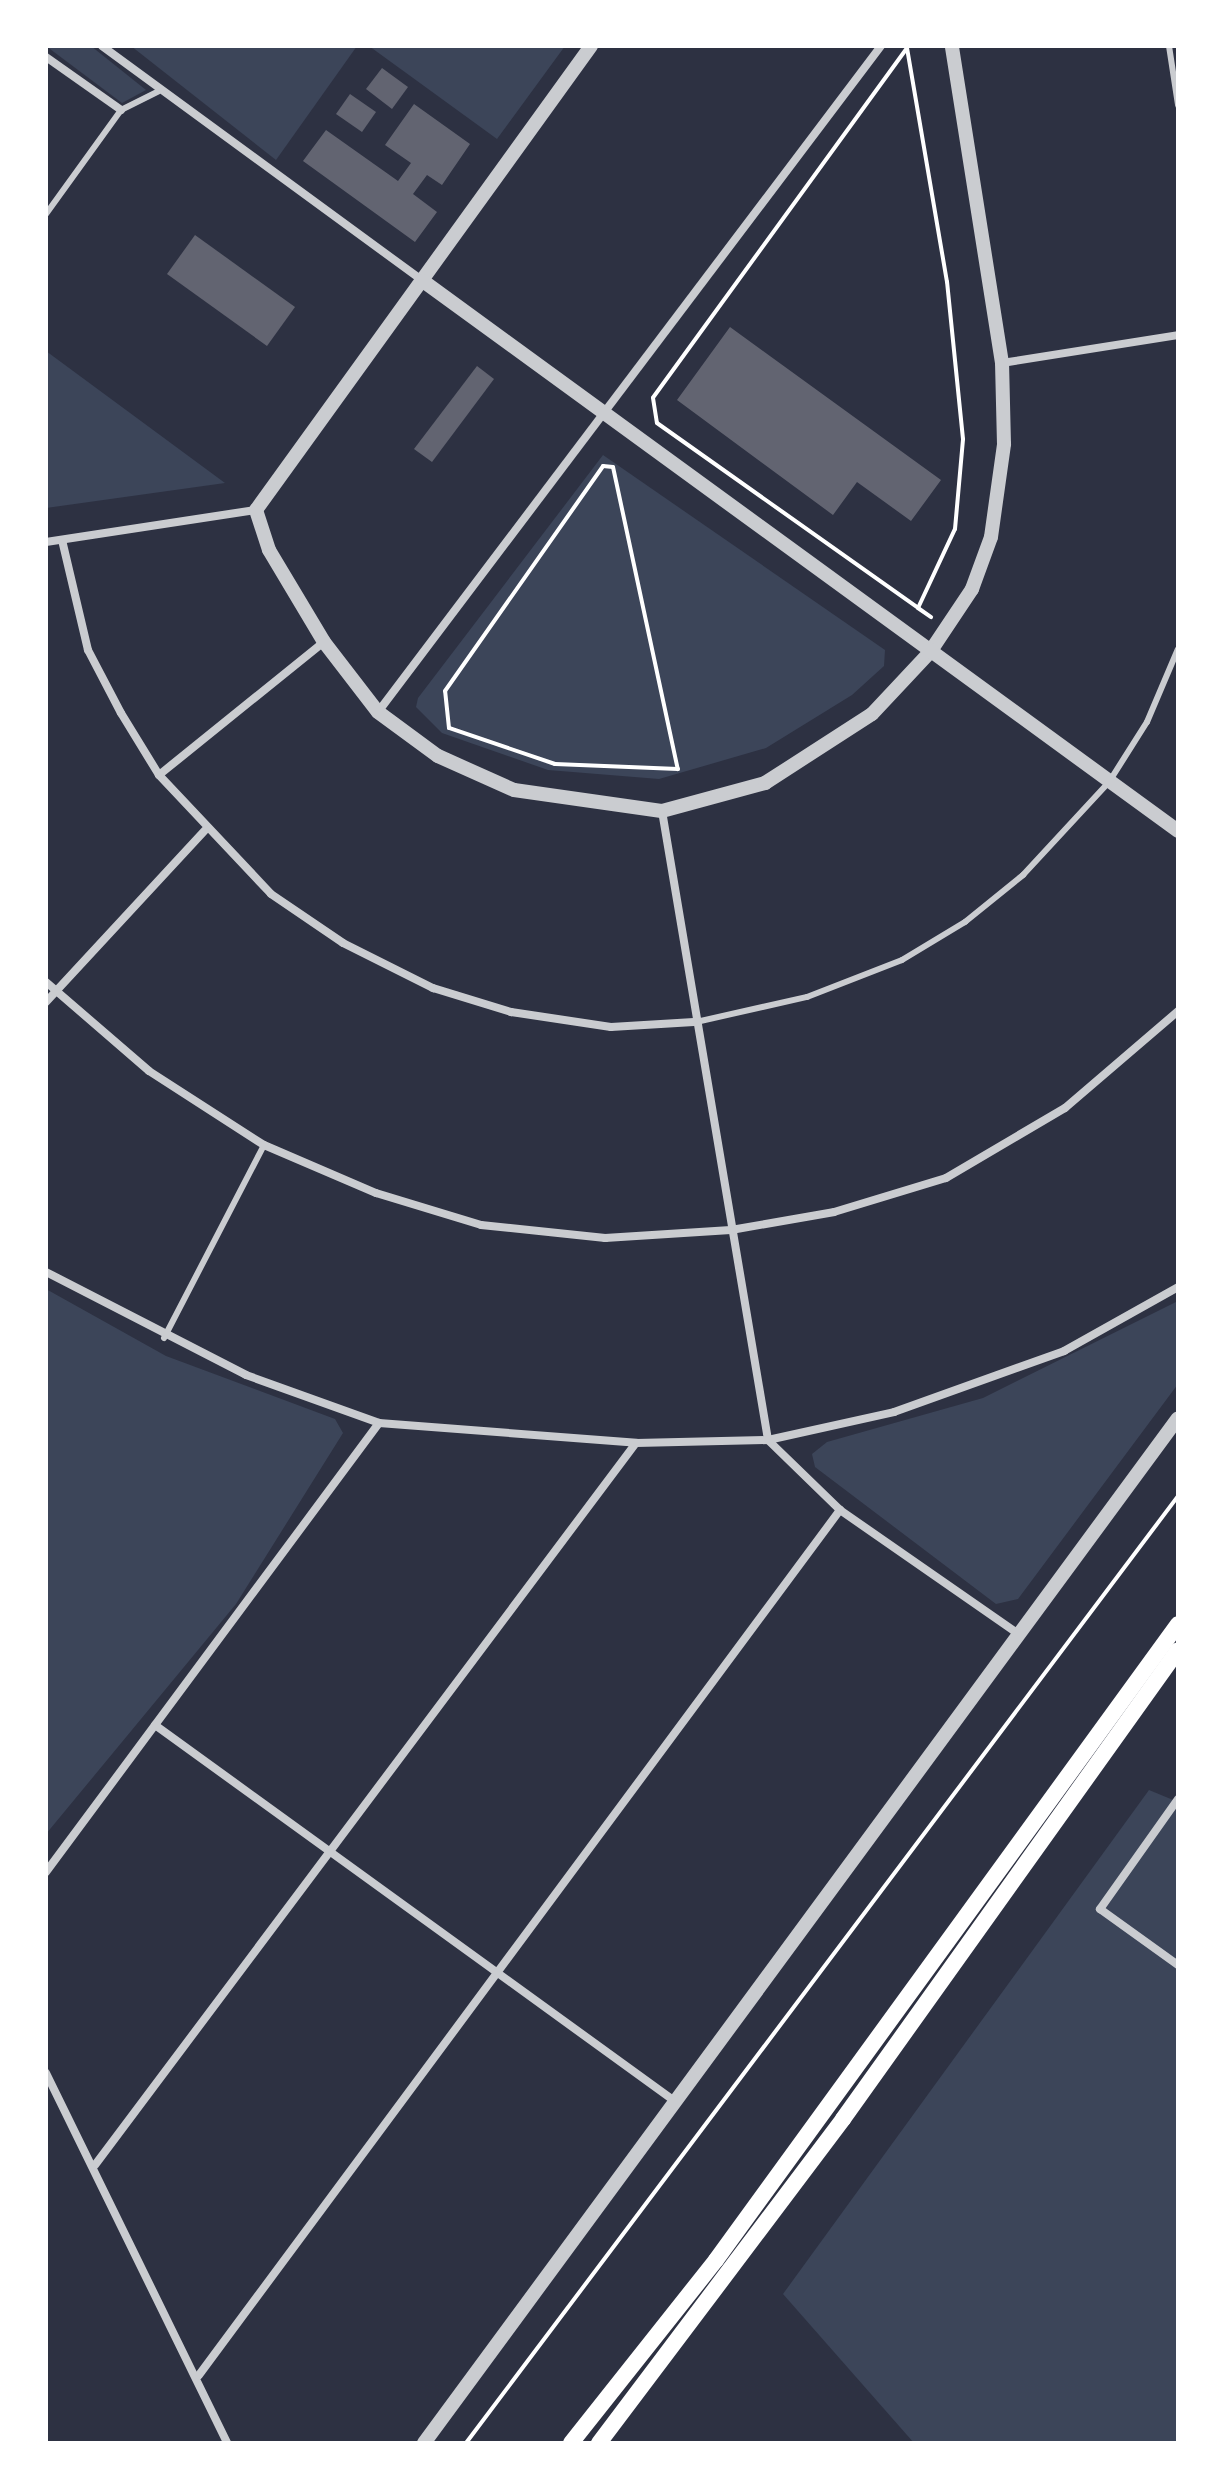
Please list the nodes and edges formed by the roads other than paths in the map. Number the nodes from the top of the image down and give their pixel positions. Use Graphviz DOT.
graph roads {
  1 [pos="102,46"];
  2 [pos="591,46"];
  3 [pos="881,46"];
  4 [pos="952,46"];
  5 [pos="1169,46"];
  6 [pos="46,57"];
  7 [pos="159,91"];
  8 [pos="1178,105"];
  9 [pos="121,110"];
  10 [pos="46,214"];
  11 [pos="423,281"];
  12 [pos="1178,335"];
  13 [pos="1002,363"];
  14 [pos="606,414"];
  15 [pos="256,510"];
  16 [pos="62,540"];
  17 [pos="46,542"];
  18 [pos="324,642"];
  19 [pos="1178,649"];
  20 [pos="930,652"];
  21 [pos="378,712"];
  22 [pos="159,775"];
  23 [pos="1109,782"];
  24 [pos="662,811"];
  25 [pos="205,830"];
  26 [pos="1178,831"];
  27 [pos="46,982"];
  28 [pos="55,992"];
  29 [pos="46,1002"];
  30 [pos="1178,1011"];
  31 [pos="694,1022"];
  32 [pos="264,1145"];
  33 [pos="731,1230"];
  34 [pos="46,1272"];
  35 [pos="1178,1287"];
  36 [pos="164,1338"];
  37 [pos="1178,1418"];
  38 [pos="379,1423"];
  39 [pos="768,1440"];
  40 [pos="636,1443"];
  41 [pos="840,1510"];
  42 [pos="1178,1624"];
  43 [pos="1021,1635"];
  44 [pos="1178,1650"];
  45 [pos="155,1725"];
  46 [pos="1178,1799"];
  47 [pos="332,1854"];
  48 [pos="46,1872"];
  49 [pos="1178,1965"];
  50 [pos="500,1975"];
  51 [pos="46,2073"];
  52 [pos="676,2102"];
  53 [pos="95,2165"];
  54 [pos="199,2375"];
  55 [pos="227,2443"];
  56 [pos="424,2443"];
  57 [pos="571,2443"];
  58 [pos="599,2443"];
  1 -- 7 [label="street"];
  2 -- 11 [label="street"];
  3 -- 14 [label="street"];
  4 -- 13 [label="street"];
  5 -- 8 [label="lane"];
  6 -- 9 [label="street"];
  7 -- 9 [label="lane"];
  7 -- 11 [label="street"];
  9 -- 10 [label="lane"];
  11 -- 14 [label="street"];
  11 -- 15 [label="street"];
  12 -- 13 [label="street"];
  13 -- 20 [label="street"];
  14 -- 20 [label="street"];
  14 -- 21 [label="street"];
  15 -- 16 [label="street"];
  15 -- 18 [label="street"];
  16 -- 17 [label="street"];
  16 -- 22 [label="street"];
  18 -- 21 [label="street"];
  18 -- 22 [label="street"];
  19 -- 23 [label="lane"];
  20 -- 23 [label="street"];
  20 -- 24 [label="street"];
  21 -- 24 [label="street"];
  22 -- 25 [label="street"];
  23 -- 26 [label="street"];
  23 -- 31 [label="lane"];
  24 -- 31 [label="street"];
  25 -- 28 [label="street"];
  25 -- 31 [label="street"];
  27 -- 28 [label="street"];
  28 -- 29 [label="street"];
  28 -- 32 [label="street"];
  30 -- 33 [label="street"];
  31 -- 33 [label="street"];
  32 -- 33 [label="street"];
  32 -- 36 [label="lane"];
  33 -- 39 [label="street"];
  34 -- 36 [label="street"];
  35 -- 39 [label="street"];
  36 -- 38 [label="street"];
  37 -- 43 [label="street"];
  38 -- 40 [label="street"];
  38 -- 45 [label="street"];
  39 -- 40 [label="street"];
  39 -- 41 [label="street"];
  40 -- 47 [label="street"];
  41 -- 43 [label="street"];
  41 -- 50 [label="street"];
  42 -- 57 [label="main road"];
  43 -- 52 [label="street"];
  44 -- 58 [label="main road"];
  45 -- 47 [label="street"];
  45 -- 48 [label="street"];
  46 -- 49 [label="street"];
  47 -- 50 [label="street"];
  47 -- 53 [label="street"];
  50 -- 52 [label="street"];
  50 -- 54 [label="street"];
  51 -- 53 [label="street"];
  52 -- 56 [label="street"];
  53 -- 54 [label="street"];
  54 -- 55 [label="street"];
}
